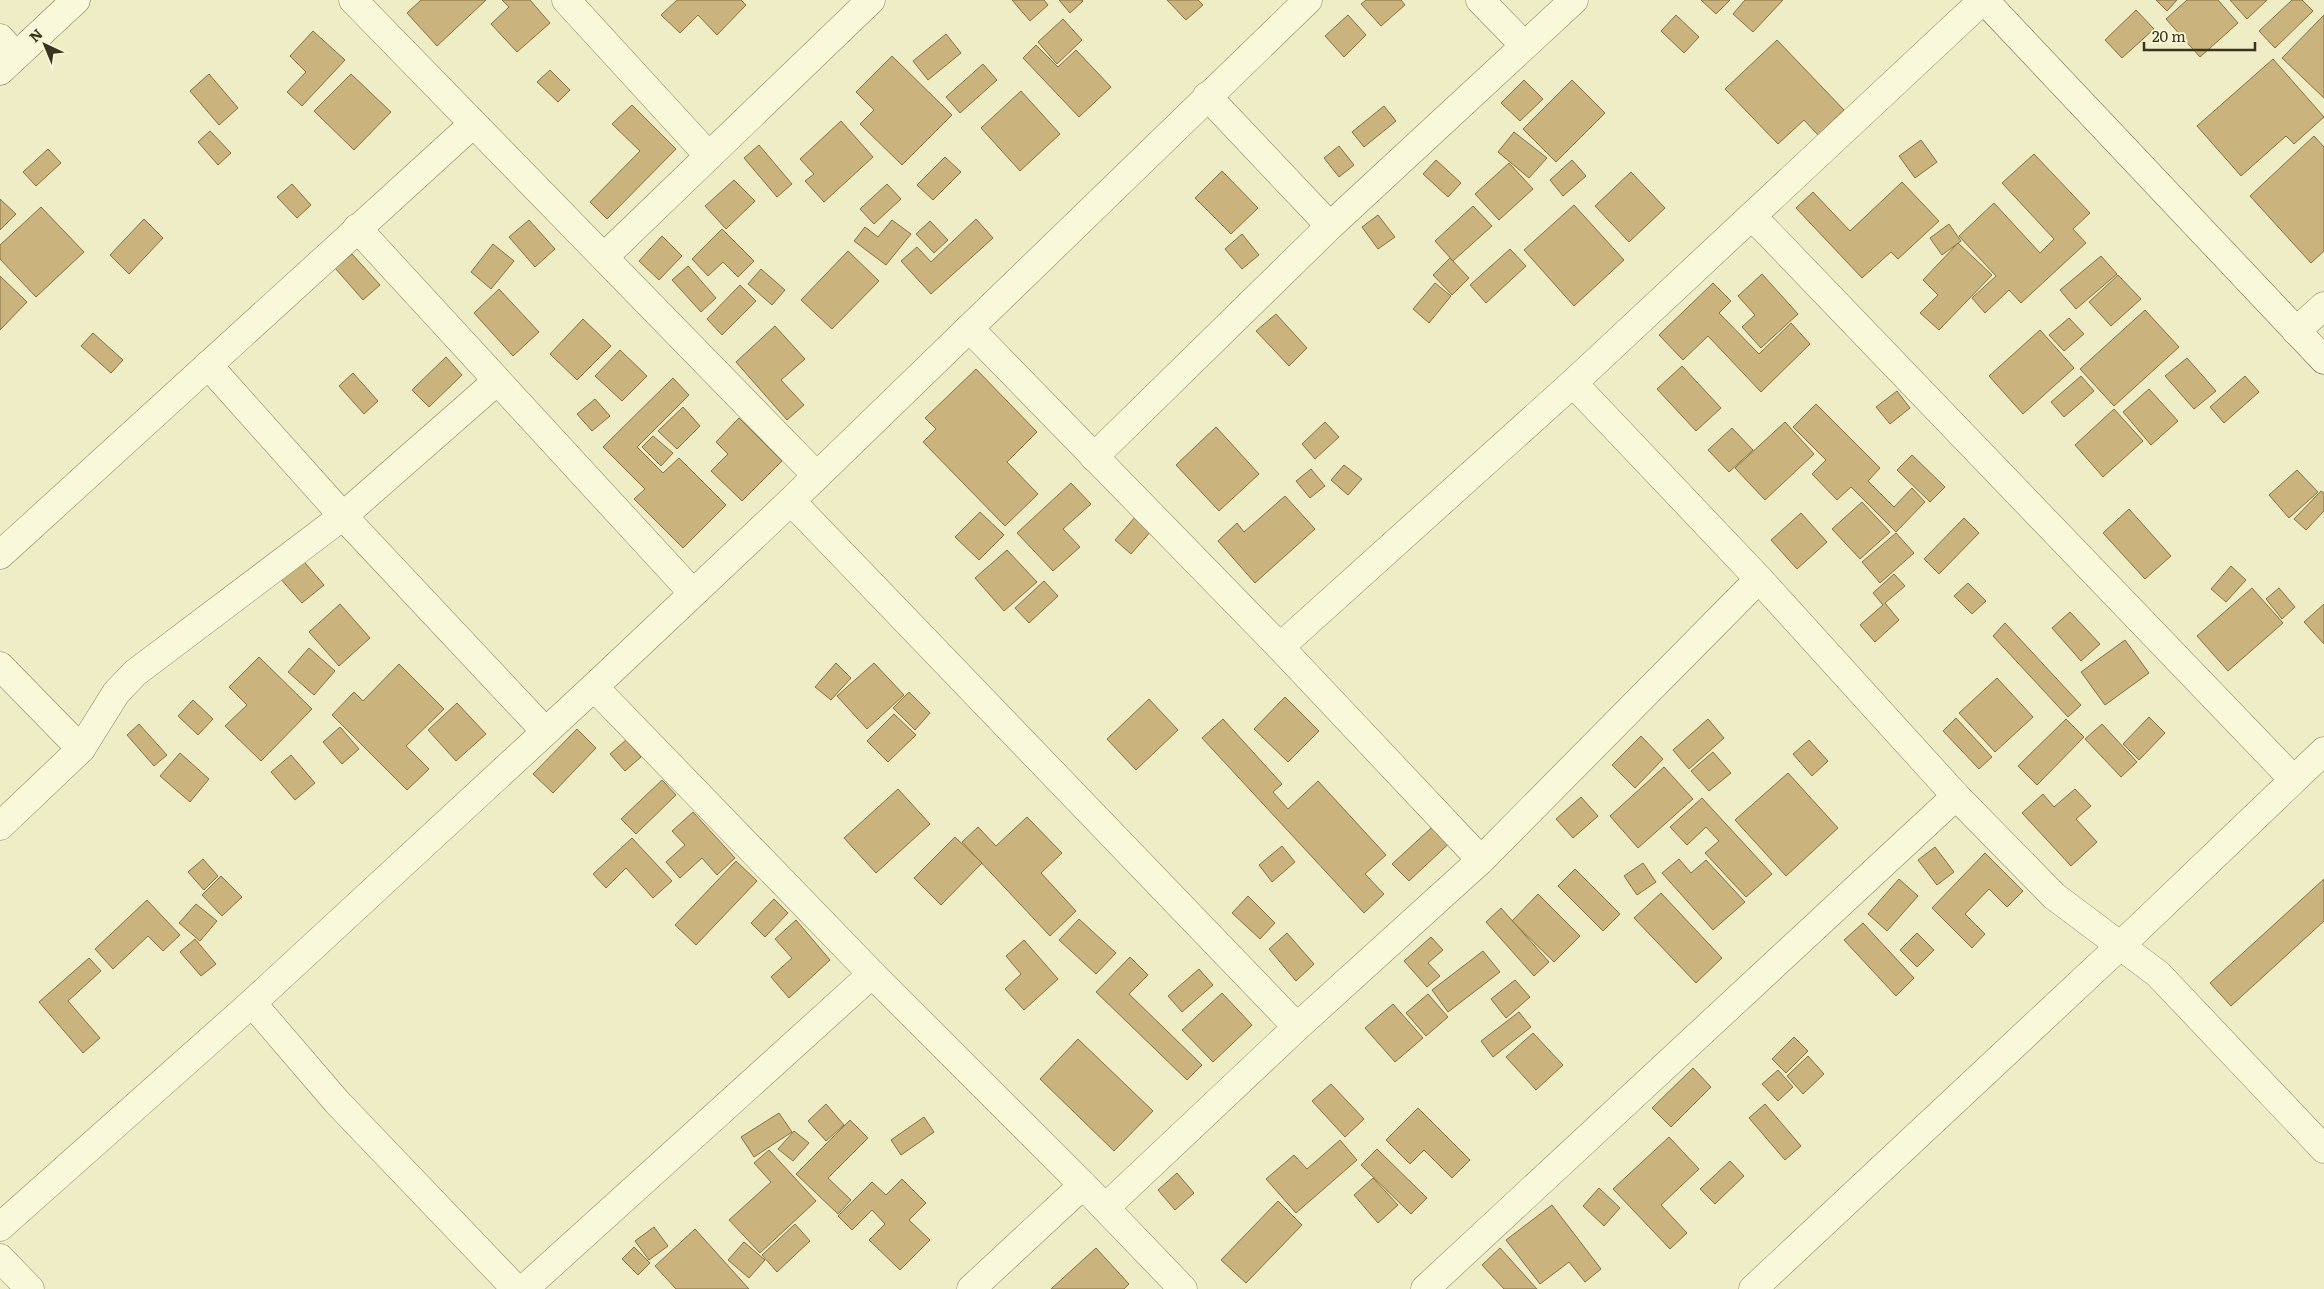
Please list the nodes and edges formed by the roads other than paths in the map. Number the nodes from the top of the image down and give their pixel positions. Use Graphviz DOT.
graph roads {
  1 [pos="76,0"];
  2 [pos="353,0"];
  3 [pos="566,0"];
  4 [pos="872,0"];
  5 [pos="1308,0"];
  6 [pos="1480,0"];
  7 [pos="1574,0"];
  8 [pos="1984,0"];
  9 [pos="1524,45"];
  10 [pos="5,55"];
  11 [pos="1207,96"];
  12 [pos="473,124"];
  13 [pos="709,156"];
  14 [pos="1752,216"];
  15 [pos="1330,226"];
  16 [pos="357,228"];
  17 [pos="604,257"];
  18 [pos="2324,306"];
  19 [pos="969,328"];
  20 [pos="2296,331"];
  21 [pos="2324,360"];
  22 [pos="208,365"];
  23 [pos="497,381"];
  24 [pos="1573,383"];
  25 [pos="1094,457"];
  26 [pos="817,476"];
  27 [pos="791,501"];
  28 [pos="343,516"];
  29 [pos="0,555"];
  30 [pos="1758,579"];
  31 [pos="692,592"];
  32 [pos="1280,647"];
  33 [pos="0,666"];
  34 [pos="594,687"];
  35 [pos="545,731"];
  36 [pos="81,749"];
  37 [pos="2324,752"];
  38 [pos="2294,779"];
  39 [pos="1956,796"];
  40 [pos="0,826"];
  41 [pos="1481,860"];
  42 [pos="2122,944"];
  43 [pos="872,974"];
  44 [pos="252,1003"];
  45 [pos="1297,1028"];
  46 [pos="2324,1149"];
  47 [pos="1083,1184"];
  48 [pos="1105,1208"];
  49 [pos="0,1227"];
  50 [pos="0,1258"];
  51 [pos="30,1289"];
  52 [pos="516,1289"];
  53 [pos="524,1289"];
  54 [pos="971,1289"];
  55 [pos="1183,1289"];
  56 [pos="1425,1289"];
  57 [pos="1753,1289"];
  1 -- 10 [label="street"];
  2 -- 12 [label="street"];
  3 -- 13 [label="street"];
  4 -- 13 [label="street"];
  5 -- 11 [label="street"];
  6 -- 9 [label="street"];
  7 -- 9 [label="street"];
  8 -- 14 [label="street"];
  8 -- 20 [label="street"];
  9 -- 15 [label="street"];
  11 -- 15 [label="street"];
  11 -- 19 [label="street"];
  12 -- 16 [label="street"];
  12 -- 17 [label="street"];
  13 -- 17 [label="street"];
  14 -- 24 [label="street"];
  14 -- 38 [label="street"];
  15 -- 25 [label="street"];
  16 -- 22 [label="street"];
  16 -- 23 [label="street"];
  17 -- 26 [label="street"];
  18 -- 20 [label="street"];
  19 -- 25 [label="street"];
  19 -- 26 [label="street"];
  20 -- 21 [label="street"];
  22 -- 28 [label="street"];
  22 -- 29 [label="street"];
  23 -- 28 [label="street"];
  23 -- 31 [label="street"];
  24 -- 30 [label="street"];
  24 -- 32 [label="street"];
  25 -- 32 [label="street"];
  26 -- 27 [label="street"];
  27 -- 31 [label="street"];
  27 -- 45 [label="street"];
  28 -- 35 [label="street"];
  28 -- 36 [label="street"];
  30 -- 39 [label="street"];
  30 -- 41 [label="street"];
  31 -- 34 [label="street"];
  32 -- 41 [label="street"];
  33 -- 36 [label="street"];
  34 -- 35 [label="street"];
  34 -- 43 [label="street"];
  35 -- 44 [label="street"];
  36 -- 40 [label="street"];
  37 -- 38 [label="street"];
  38 -- 42 [label="street"];
  39 -- 42 [label="street"];
  39 -- 56 [label="street"];
  41 -- 45 [label="street"];
  42 -- 46 [label="street"];
  42 -- 57 [label="street"];
  43 -- 47 [label="street"];
  43 -- 53 [label="street"];
  44 -- 49 [label="street"];
  44 -- 52 [label="street"];
  45 -- 48 [label="street"];
  47 -- 48 [label="street"];
  47 -- 54 [label="street"];
  48 -- 55 [label="street"];
  50 -- 51 [label="street"];
}
